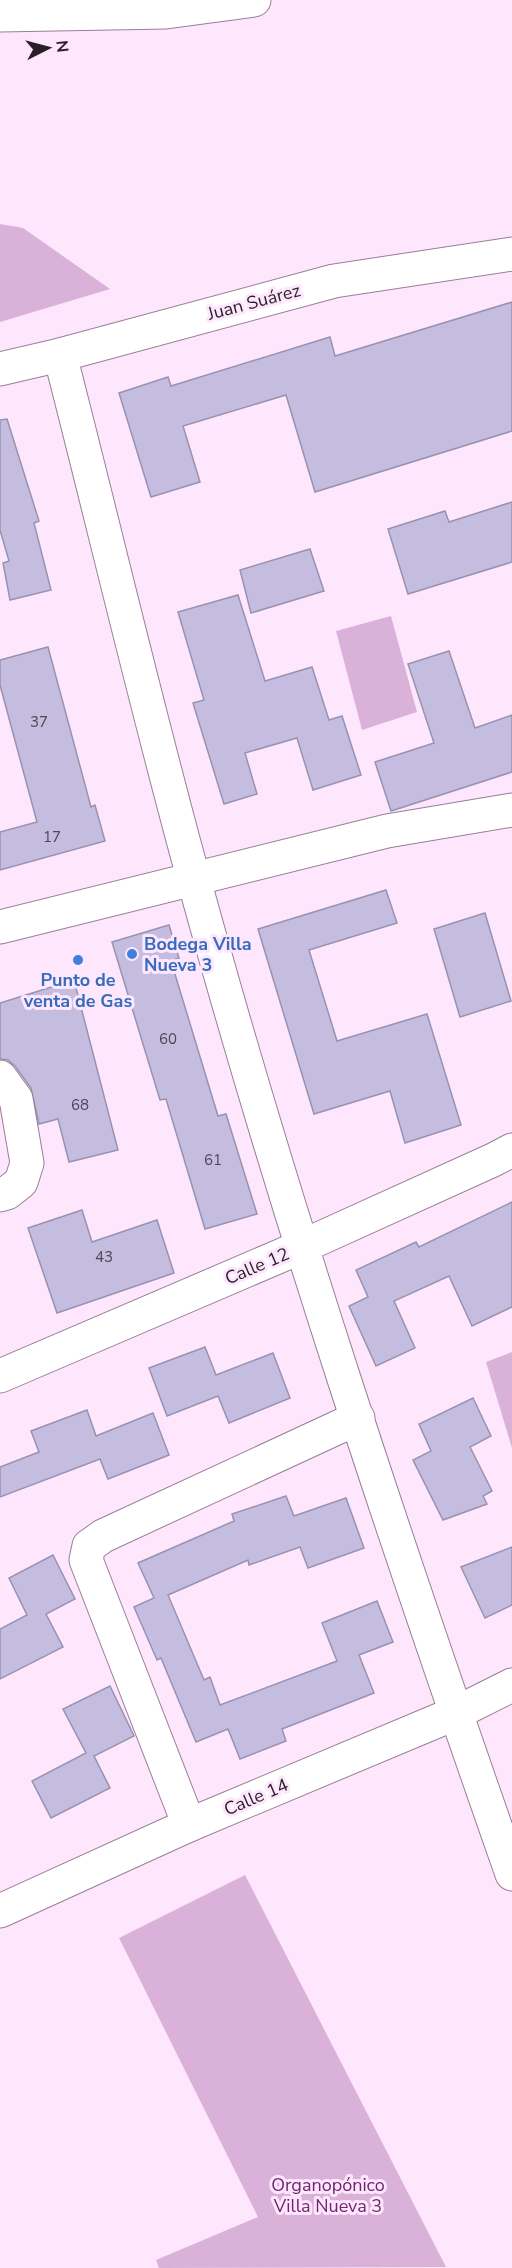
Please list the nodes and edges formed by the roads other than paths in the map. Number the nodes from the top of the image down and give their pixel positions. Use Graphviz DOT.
graph roads {
  1 [pos="254,0"];
  2 [pos="0,15"];
  3 [pos="512,254"];
  4 [pos="60,355"];
  5 [pos="0,369"];
  6 [pos="512,810"];
  7 [pos="193,879"];
  8 [pos="0,927"];
  9 [pos="0,1077"];
  10 [pos="512,1150"];
  11 [pos="0,1195"];
  12 [pos="301,1247"];
  13 [pos="0,1376"];
  14 [pos="358,1418"];
  15 [pos="512,1685"];
  16 [pos="456,1713"];
  17 [pos="189,1826"];
  18 [pos="512,1874"];
  19 [pos="0,1911"];
  1 -- 2 [label="street"];
  3 -- 4 [label="street, Juan Suárez"];
  4 -- 5 [label="street, Juan Suárez"];
  4 -- 7 [label="street"];
  6 -- 7 [label="street"];
  7 -- 8 [label="street"];
  7 -- 12 [label="street"];
  9 -- 11 [label="street"];
  10 -- 12 [label="street, Calle 12"];
  12 -- 13 [label="street, Calle 12"];
  12 -- 14 [label="street"];
  14 -- 16 [label="street"];
  14 -- 17 [label="street"];
  15 -- 16 [label="street, Calle 14"];
  16 -- 17 [label="street, Calle 14"];
  16 -- 18 [label="street"];
  17 -- 19 [label="street, Calle 14"];
}
